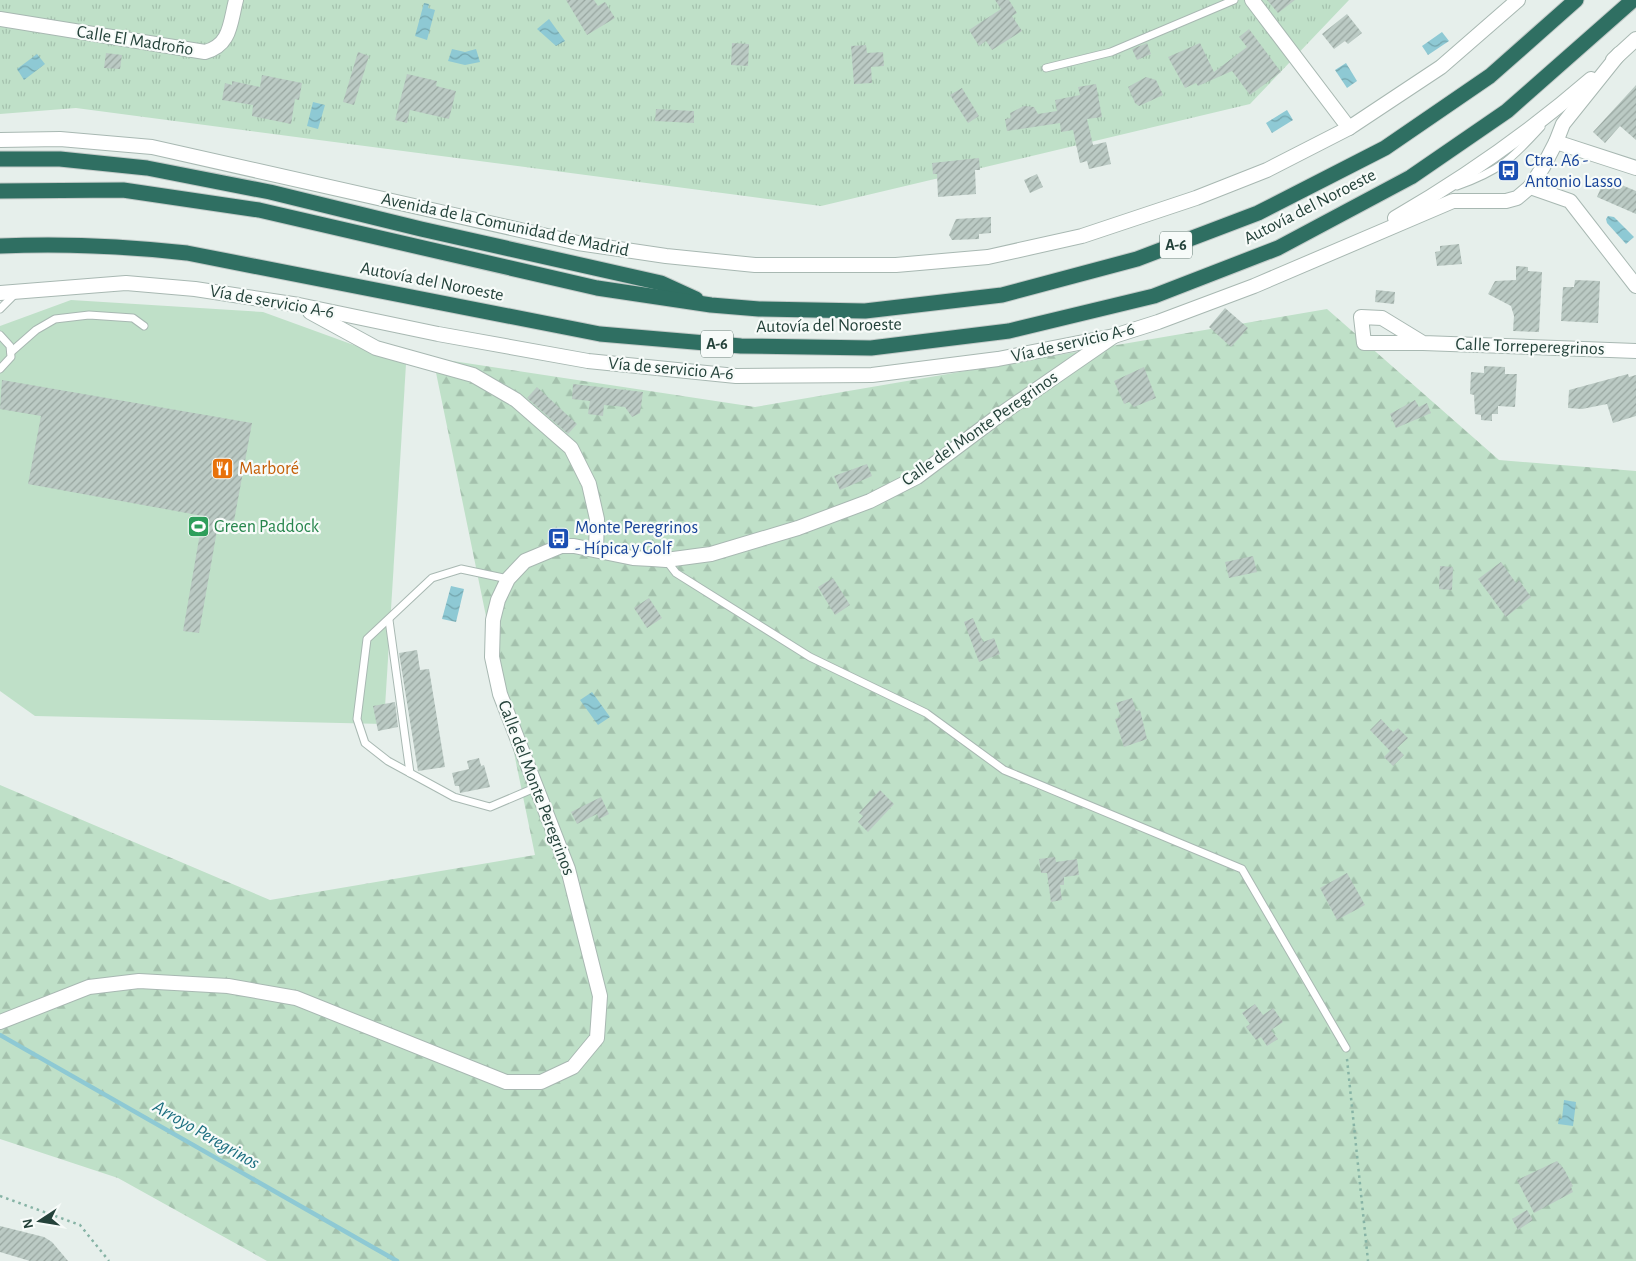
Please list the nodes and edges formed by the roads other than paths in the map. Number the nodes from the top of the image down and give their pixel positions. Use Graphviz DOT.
graph roads {
  1 [pos="236,0"];
  2 [pos="1234,0"];
  3 [pos="1252,0"];
  4 [pos="1518,0"];
  5 [pos="1576,0"];
  6 [pos="1633,0"];
  7 [pos="0,19"];
  8 [pos="1636,39"];
  9 [pos="1619,54"];
  10 [pos="1046,68"];
  11 [pos="1349,128"];
  12 [pos="0,140"];
  13 [pos="1556,142"];
  14 [pos="0,159"];
  15 [pos="1636,168"];
  16 [pos="1530,187"];
  17 [pos="0,191"];
  18 [pos="0,246"];
  19 [pos="1331,254"];
  20 [pos="1636,286"];
  21 [pos="18,291"];
  22 [pos="0,293"];
  23 [pos="711,305"];
  24 [pos="299,306"];
  25 [pos="0,309"];
  26 [pos="144,326"];
  27 [pos="0,335"];
  28 [pos="1114,336"];
  29 [pos="1423,343"];
  30 [pos="1636,351"];
  31 [pos="11,352"];
  32 [pos="0,369"];
  33 [pos="596,550"];
  34 [pos="666,560"];
  35 [pos="508,579"];
  36 [pos="389,620"];
  37 [pos="410,772"];
  38 [pos="537,787"];
  39 [pos="0,1022"];
  40 [pos="1346,1048"];
  1 -- 7 [label="street, Calle El Madroño"];
  2 -- 10 [label="lane"];
  3 -- 11 [label="street"];
  4 -- 11 [label="street, Avenida de la Comunidad de Madrid"];
  5 -- 23 [label="highway, Autovía del Noroeste / A-6"];
  6 -- 18 [label="highway, Autovía del Noroeste / A-6"];
  8 -- 9 [label="street"];
  9 -- 13 [label="street"];
  9 -- 19 [label="street"];
  11 -- 12 [label="street, Avenida de la Comunidad de Madrid"];
  13 -- 15 [label="street"];
  13 -- 16 [label="street"];
  14 -- 23 [label="highway"];
  16 -- 19 [label="street"];
  16 -- 20 [label="street"];
  17 -- 23 [label="highway, Autovía del Noroeste / A-6"];
  19 -- 28 [label="street, Vía de servicio A-6"];
  21 -- 22 [label="street, Vía de servicio A-6"];
  21 -- 24 [label="street, Vía de servicio A-6"];
  21 -- 25 [label="lane"];
  24 -- 28 [label="street, Vía de servicio A-6"];
  24 -- 33 [label="street"];
  26 -- 31 [label="lane"];
  27 -- 31 [label="lane"];
  28 -- 34 [label="street, Calle del Monte Peregrinos"];
  29 -- 30 [label="street, Calle Torreperegrinos"];
  31 -- 32 [label="lane"];
  33 -- 34 [label="street, Calle del Monte Peregrinos"];
  33 -- 35 [label="street, Calle del Monte Peregrinos"];
  34 -- 40 [label="lane"];
  35 -- 36 [label="lane"];
  35 -- 38 [label="street, Calle del Monte Peregrinos"];
  36 -- 37 [label="lane"];
  36 -- 37 [label="lane"];
  37 -- 38 [label="lane"];
  38 -- 39 [label="street, Calle del Monte Peregrinos"];
}
